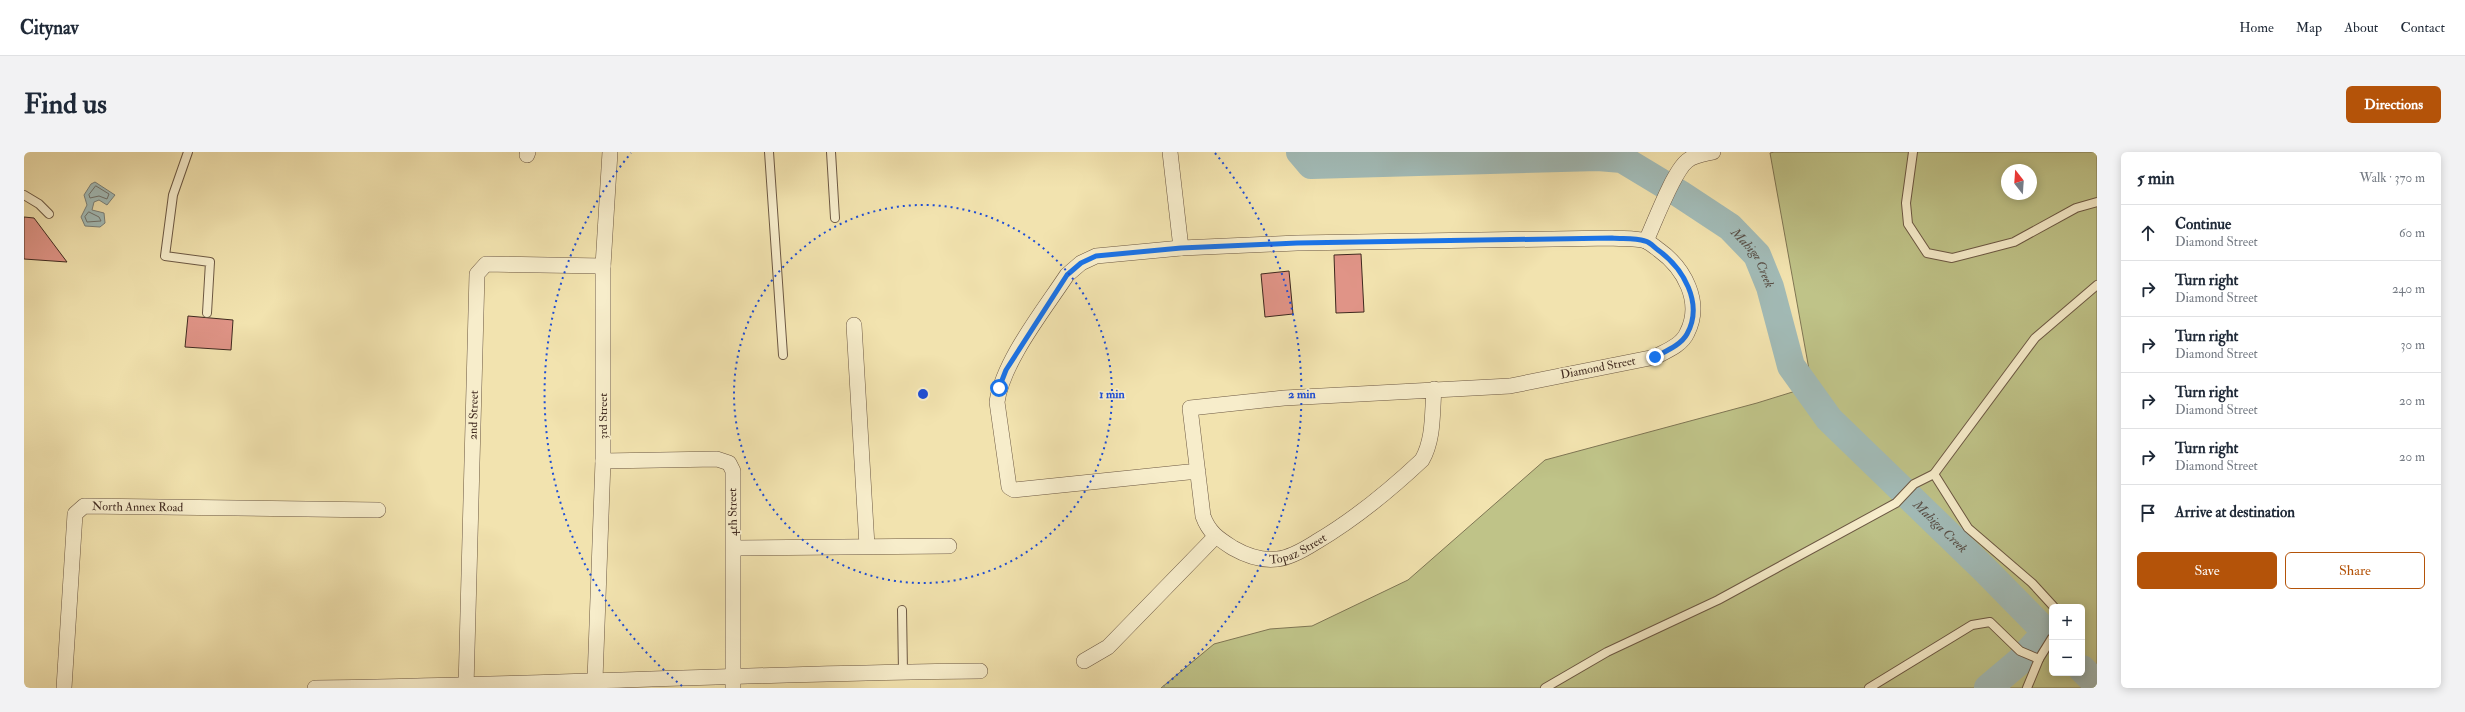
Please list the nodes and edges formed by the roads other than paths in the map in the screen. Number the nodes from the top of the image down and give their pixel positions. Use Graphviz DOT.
graph roads {
  1 [pos="188,152"];
  2 [pos="610,152"];
  3 [pos="769,152"];
  4 [pos="831,152"];
  5 [pos="1170,152"];
  6 [pos="1713,152"];
  7 [pos="1913,152"];
  8 [pos="24,196"];
  9 [pos="2097,202"];
  10 [pos="49,214"];
  11 [pos="835,218"];
  12 [pos="1646,241"];
  13 [pos="1181,248"];
  14 [pos="603,266"];
  15 [pos="2097,285"];
  16 [pos="207,313"];
  17 [pos="854,325"];
  18 [pos="783,355"];
  19 [pos="1434,389"];
  20 [pos="1194,407"];
  21 [pos="603,461"];
  22 [pos="1198,471"];
  23 [pos="1934,474"];
  24 [pos="378,510"];
  25 [pos="1215,537"];
  26 [pos="867,546"];
  27 [pos="949,546"];
  28 [pos="734,548"];
  29 [pos="2051,604"];
  30 [pos="902,610"];
  31 [pos="2051,640"];
  32 [pos="2037,659"];
  33 [pos="1084,661"];
  34 [pos="980,671"];
  35 [pos="903,672"];
  36 [pos="595,680"];
  37 [pos="733,682"];
  38 [pos="466,687"];
  39 [pos="64,688"];
  40 [pos="315,688"];
  41 [pos="1545,688"];
  42 [pos="1869,688"];
  43 [pos="2027,688"];
  1 -- 16 [label="lane"];
  2 -- 14 [label="street, 3rd Street"];
  3 -- 18 [label="lane"];
  4 -- 11 [label="lane"];
  5 -- 13 [label="street"];
  6 -- 12 [label="street"];
  7 -- 9 [label="lane"];
  8 -- 10 [label="lane"];
  12 -- 13 [label="street"];
  12 -- 19 [label="street, Diamond Street"];
  13 -- 22 [label="street"];
  14 -- 21 [label="street, 3rd Street"];
  14 -- 38 [label="street, 2nd Street"];
  15 -- 23 [label="lane"];
  17 -- 26 [label="street"];
  19 -- 20 [label="street, Diamond Street"];
  19 -- 25 [label="street, Topaz Street"];
  20 -- 22 [label="street, Topaz Street"];
  21 -- 28 [label="street, 4th Street"];
  21 -- 36 [label="street, 3rd Street"];
  22 -- 25 [label="street, Topaz Street"];
  23 -- 29 [label="lane"];
  23 -- 41 [label="lane"];
  24 -- 39 [label="street, North Annex Road"];
  25 -- 33 [label="street"];
  26 -- 27 [label="street"];
  26 -- 28 [label="street"];
  28 -- 37 [label="street, 4th Street"];
  30 -- 35 [label="lane"];
  31 -- 32 [label="lane"];
  32 -- 42 [label="lane"];
  32 -- 43 [label="lane"];
  34 -- 35 [label="street"];
  35 -- 37 [label="street"];
  36 -- 37 [label="street"];
  36 -- 38 [label="street"];
  38 -- 40 [label="street"];
}
